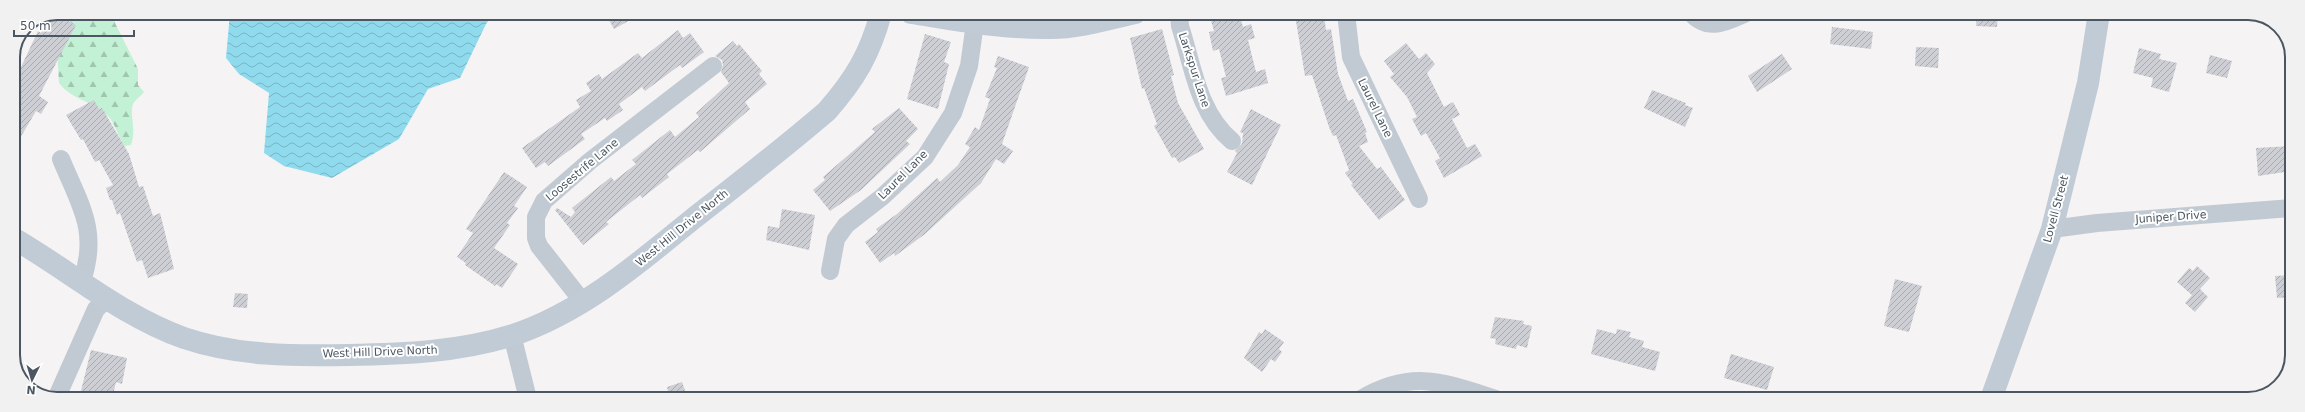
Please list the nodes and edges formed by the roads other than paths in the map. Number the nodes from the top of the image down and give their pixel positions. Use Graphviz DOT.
graph roads {
  1 [pos="879,20"];
  2 [pos="956,20"];
  3 [pos="1105,20"];
  4 [pos="1180,20"];
  5 [pos="1347,20"];
  6 [pos="1698,20"];
  7 [pos="1730,20"];
  8 [pos="2098,20"];
  9 [pos="975,23"];
  10 [pos="713,66"];
  11 [pos="1232,141"];
  12 [pos="61,159"];
  13 [pos="1419,199"];
  14 [pos="2285,209"];
  15 [pos="2052,229"];
  16 [pos="20,242"];
  17 [pos="830,271"];
  18 [pos="82,281"];
  19 [pos="107,299"];
  20 [pos="583,302"];
  21 [pos="512,335"];
  22 [pos="59,392"];
  23 [pos="526,392"];
  24 [pos="1375,392"];
  25 [pos="1474,392"];
  26 [pos="1994,392"];
  1 -- 20 [label="street, West Hill Drive North"];
  2 -- 9 [label="street"];
  3 -- 9 [label="street"];
  4 -- 11 [label="street, Larkspur Lane"];
  5 -- 13 [label="street, Laurel Lane"];
  6 -- 7 [label="street"];
  8 -- 15 [label="street, Lovell Street"];
  9 -- 17 [label="street, Laurel Lane"];
  10 -- 20 [label="street, Loosestrife Lane"];
  12 -- 18 [label="street"];
  14 -- 15 [label="street, Juniper Drive"];
  15 -- 26 [label="street, Lovell Street"];
  16 -- 18 [label="street, West Hill Drive North"];
  18 -- 19 [label="street, West Hill Drive North"];
  19 -- 21 [label="street, West Hill Drive North"];
  19 -- 22 [label="street"];
  20 -- 21 [label="street, West Hill Drive North"];
  21 -- 23 [label="street"];
  24 -- 25 [label="street"];
}
